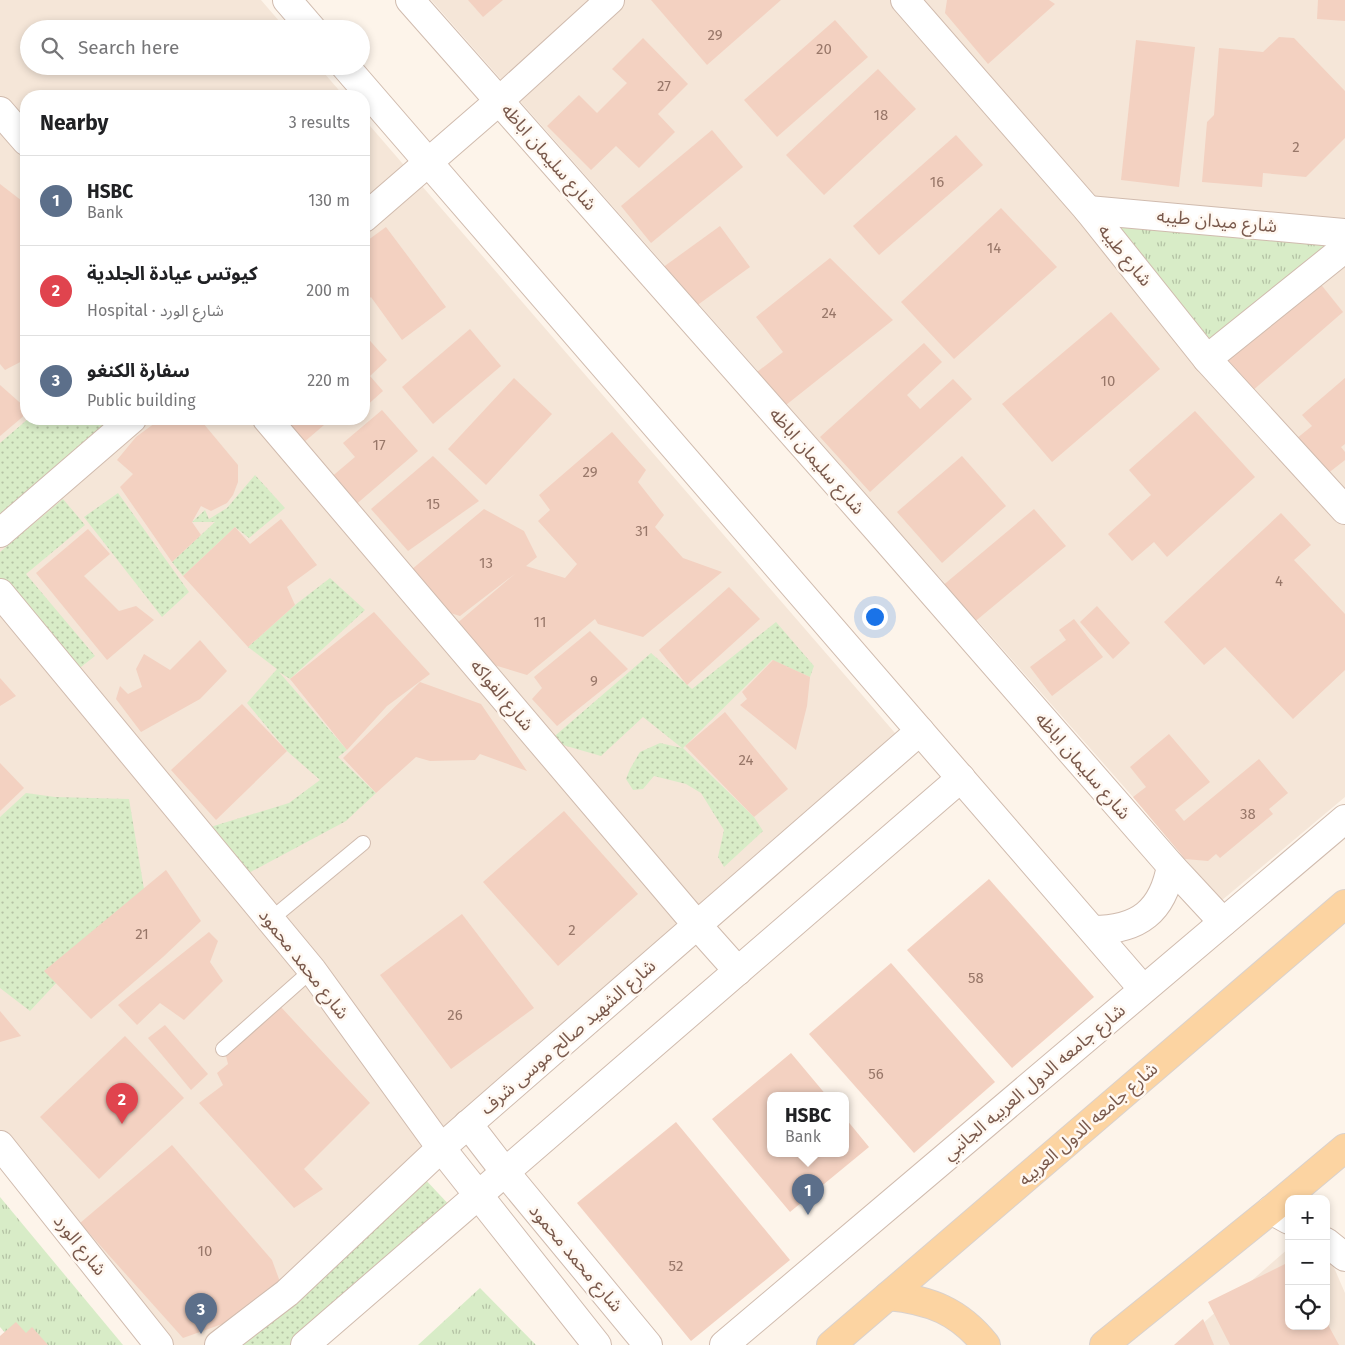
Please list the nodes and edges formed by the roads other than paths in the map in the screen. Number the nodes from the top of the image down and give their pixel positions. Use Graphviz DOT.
graph roads {
  1 [pos="287,0"];
  2 [pos="410,0"];
  3 [pos="610,0"];
  4 [pos="905,0"];
  5 [pos="304,20"];
  6 [pos="352,75"];
  7 [pos="365,90"];
  8 [pos="370,96"];
  9 [pos="499,100"];
  10 [pos="0,111"];
  11 [pos="20,134"];
  12 [pos="428,162"];
  13 [pos="1088,210"];
  14 [pos="370,213"];
  15 [pos="1345,233"];
  16 [pos="1345,248"];
  17 [pos="1208,359"];
  18 [pos="125,425"];
  19 [pos="272,425"];
  20 [pos="1345,510"];
  21 [pos="0,533"];
  22 [pos="0,593"];
  23 [pos="920,731"];
  24 [pos="961,778"];
  25 [pos="1345,819"];
  26 [pos="363,843"];
  27 [pos="1171,866"];
  28 [pos="1345,904"];
  29 [pos="270,920"];
  30 [pos="1223,922"];
  31 [pos="697,925"];
  32 [pos="1093,930"];
  33 [pos="312,970"];
  34 [pos="738,971"];
  35 [pos="1143,989"];
  36 [pos="223,1049"];
  37 [pos="468,1124"];
  38 [pos="0,1145"];
  39 [pos="441,1148"];
  40 [pos="1345,1148"];
  41 [pos="505,1172"];
  42 [pos="479,1195"];
  43 [pos="1280,1215"];
  44 [pos="1330,1245"];
  45 [pos="1345,1257"];
  46 [pos="888,1296"];
  47 [pos="160,1345"];
  48 [pos="219,1345"];
  49 [pos="305,1345"];
  50 [pos="597,1345"];
  51 [pos="648,1345"];
  52 [pos="724,1345"];
  53 [pos="831,1345"];
  54 [pos="986,1345"];
  55 [pos="1104,1345"];
  1 -- 5 [label="street"];
  2 -- 9 [label="street, شارع سليمان اباظه"];
  3 -- 9 [label="street"];
  4 -- 13 [label="street, شارع طيبه"];
  6 -- 7 [label="street"];
  8 -- 12 [label="street"];
  9 -- 12 [label="street"];
  9 -- 27 [label="street, شارع سليمان اباظه"];
  10 -- 11 [label="street"];
  12 -- 14 [label="street"];
  12 -- 23 [label="street"];
  13 -- 15 [label="street, شارع ميدان طيبه"];
  13 -- 17 [label="street, شارع طيبه"];
  16 -- 17 [label="street"];
  17 -- 20 [label="street, شارع طيبه"];
  18 -- 21 [label="street"];
  19 -- 31 [label="street, شارع الفواكه"];
  22 -- 29 [label="street, شارع محمد محمود"];
  23 -- 24 [label="street"];
  23 -- 31 [label="street, شارع الشهيد صالح موسى شرف"];
  24 -- 32 [label="street"];
  24 -- 34 [label="street"];
  25 -- 30 [label="street, شارع جامعه الدول العربيه الجانبي"];
  26 -- 29 [label="lane"];
  27 -- 30 [label="street, شارع سليمان اباظه"];
  27 -- 32 [label="street"];
  28 -- 46 [label="main road, شارع جامعه الدول العربيه"];
  29 -- 33 [label="street, شارع محمد محمود"];
  30 -- 35 [label="street, شارع جامعه الدول العربيه الجانبي"];
  31 -- 34 [label="street, شارع الفواكه"];
  31 -- 37 [label="street, شارع الشهيد صالح موسى شرف"];
  32 -- 35 [label="street"];
  33 -- 36 [label="lane"];
  33 -- 39 [label="street, شارع محمد محمود"];
  34 -- 41 [label="street"];
  35 -- 52 [label="street, شارع جامعه الدول العربيه الجانبي"];
  37 -- 39 [label="street, شارع الشهيد صالح موسى شرف"];
  37 -- 41 [label="street, شارع محمد محمود"];
  38 -- 47 [label="street, شارع الورد"];
  39 -- 42 [label="street, شارع محمد محمود"];
  39 -- 48 [label="street, شارع الشهيد صالح موسى شرف"];
  40 -- 43 [label="main road"];
  41 -- 42 [label="street"];
  41 -- 51 [label="street, شارع محمد محمود"];
  42 -- 49 [label="street"];
  42 -- 50 [label="street, شارع محمد محمود"];
  43 -- 55 [label="main road"];
  44 -- 45 [label="street"];
  46 -- 53 [label="main road, شارع جامعه الدول العربيه"];
  46 -- 54 [label="main road"];
}
